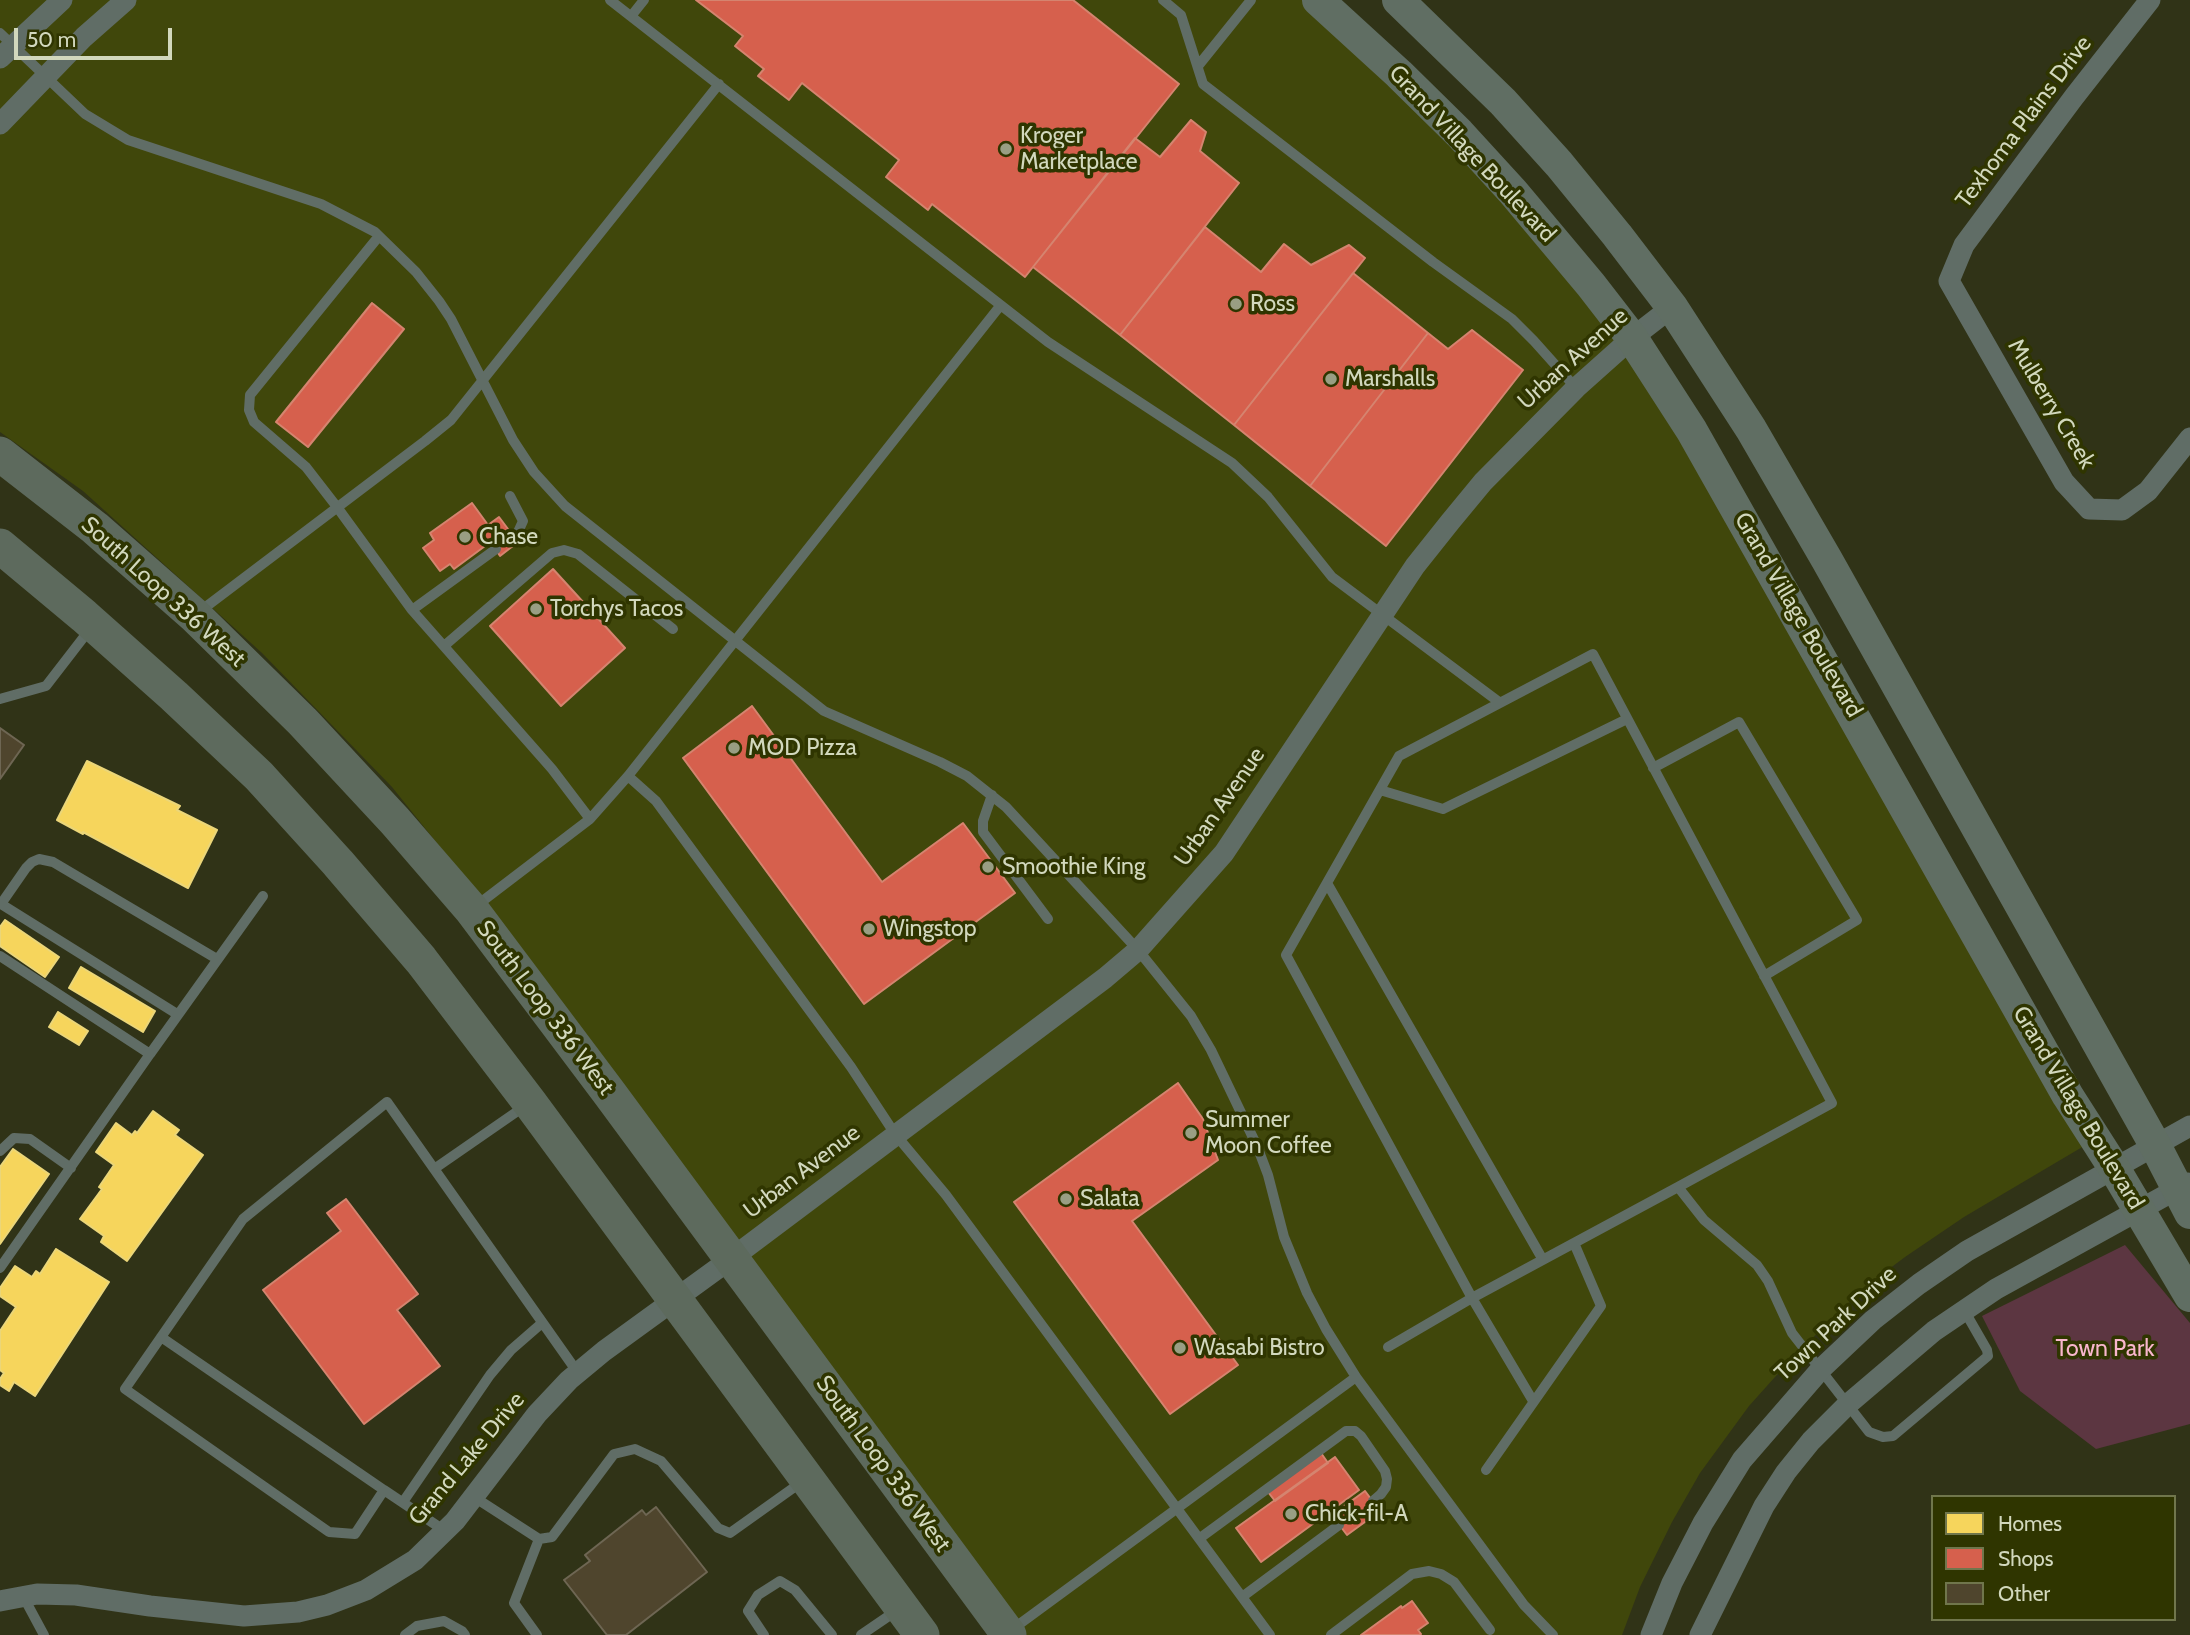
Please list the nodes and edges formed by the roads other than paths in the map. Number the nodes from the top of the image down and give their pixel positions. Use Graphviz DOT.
graph roads {
  1 [pos="62,0"];
  2 [pos="126,0"];
  3 [pos="610,0"];
  4 [pos="644,0"];
  5 [pos="1163,0"];
  6 [pos="1251,0"];
  7 [pos="1318,0"];
  8 [pos="1398,0"];
  9 [pos="2150,0"];
  10 [pos="632,15"];
  11 [pos="4,46"];
  12 [pos="1198,66"];
  13 [pos="45,77"];
  14 [pos="719,84"];
  15 [pos="0,124"];
  16 [pos="379,236"];
  17 [pos="1949,281"];
  18 [pos="1000,306"];
  19 [pos="1672,307"];
  20 [pos="1632,338"];
  21 [pos="484,381"];
  22 [pos="1576,388"];
  23 [pos="2190,438"];
  24 [pos="0,454"];
  25 [pos="510,496"];
  26 [pos="337,507"];
  27 [pos="513,536"];
  28 [pos="0,546"];
  29 [pos="496,549"];
  30 [pos="1827,560"];
  31 [pos="1781,586"];
  32 [pos="412,610"];
  33 [pos="1383,614"];
  34 [pos="194,615"];
  35 [pos="93,624"];
  36 [pos="673,629"];
  37 [pos="735,640"];
  38 [pos="444,646"];
  39 [pos="0,699"];
  40 [pos="1499,702"];
  41 [pos="1628,719"];
  42 [pos="1653,768"];
  43 [pos="628,776"];
  44 [pos="1380,790"];
  45 [pos="992,796"];
  46 [pos="590,819"];
  47 [pos="1985,843"];
  48 [pos="1941,869"];
  49 [pos="1327,883"];
  50 [pos="263,896"];
  51 [pos="0,904"];
  52 [pos="471,909"];
  53 [pos="1048,919"];
  54 [pos="1138,950"];
  55 [pos="0,956"];
  56 [pos="217,959"];
  57 [pos="1764,976"];
  58 [pos="177,1014"];
  59 [pos="150,1054"];
  60 [pos="530,1103"];
  61 [pos="2190,1126"];
  62 [pos="895,1134"];
  63 [pos="2155,1145"];
  64 [pos="0,1151"];
  65 [pos="71,1168"];
  66 [pos="2114,1168"];
  67 [pos="434,1169"];
  68 [pos="1678,1187"];
  69 [pos="2186,1195"];
  70 [pos="2139,1210"];
  71 [pos="1574,1243"];
  72 [pos="732,1258"];
  73 [pos="1543,1260"];
  74 [pos="0,1268"];
  75 [pos="2190,1296"];
  76 [pos="1472,1298"];
  77 [pos="674,1299"];
  78 [pos="1964,1310"];
  79 [pos="542,1323"];
  80 [pos="161,1336"];
  81 [pos="1388,1347"];
  82 [pos="1821,1369"];
  83 [pos="578,1373"];
  84 [pos="1356,1377"];
  85 [pos="1533,1401"];
  86 [pos="1847,1405"];
  87 [pos="1486,1470"];
  88 [pos="806,1479"];
  89 [pos="384,1490"];
  90 [pos="474,1497"];
  91 [pos="1373,1501"];
  92 [pos="402,1503"];
  93 [pos="1178,1508"];
  94 [pos="1339,1525"];
  95 [pos="445,1531"];
  96 [pos="1200,1538"];
  97 [pos="539,1539"];
  98 [pos="23,1596"];
  99 [pos="1242,1597"];
  100 [pos="0,1601"];
  101 [pos="901,1607"];
  102 [pos="1490,1630"];
  103 [pos="1009,1634"];
  104 [pos="44,1635"];
  105 [pos="405,1635"];
  106 [pos="465,1635"];
  107 [pos="537,1635"];
  108 [pos="764,1635"];
  109 [pos="832,1635"];
  110 [pos="861,1635"];
  111 [pos="922,1635"];
  112 [pos="1270,1635"];
  113 [pos="1331,1635"];
  114 [pos="1553,1635"];
  115 [pos="1651,1635"];
  116 [pos="1700,1635"];
  1 -- 11 [label="street"];
  2 -- 13 [label="street"];
  3 -- 10 [label="lane"];
  4 -- 10 [label="lane"];
  5 -- 12 [label="lane"];
  6 -- 12 [label="lane"];
  7 -- 20 [label="street, Grand Village Boulevard"];
  8 -- 19 [label="street, Grand Village Boulevard"];
  9 -- 17 [label="street, Texhoma Plains Drive"];
  10 -- 14 [label="lane"];
  11 -- 13 [label="lane"];
  12 -- 22 [label="lane"];
  13 -- 15 [label="street"];
  13 -- 16 [label="lane"];
  14 -- 18 [label="lane"];
  14 -- 21 [label="lane"];
  16 -- 21 [label="lane"];
  16 -- 26 [label="lane"];
  17 -- 23 [label="street, Mulberry Creek"];
  18 -- 33 [label="lane"];
  18 -- 37 [label="lane"];
  19 -- 20 [label="street, Urban Avenue"];
  19 -- 30 [label="street, Grand Village Boulevard"];
  20 -- 22 [label="street, Urban Avenue"];
  20 -- 31 [label="street, Grand Village Boulevard"];
  21 -- 26 [label="lane"];
  21 -- 37 [label="lane"];
  22 -- 33 [label="street, Urban Avenue"];
  24 -- 34 [label="main road, South Loop 336 West"];
  25 -- 27 [label="lane"];
  26 -- 32 [label="lane"];
  26 -- 34 [label="lane"];
  28 -- 35 [label="main road"];
  29 -- 32 [label="lane"];
  30 -- 31 [label="street"];
  30 -- 47 [label="street, Grand Village Boulevard"];
  31 -- 48 [label="street, Grand Village Boulevard"];
  32 -- 38 [label="lane"];
  33 -- 40 [label="lane"];
  33 -- 54 [label="street, Urban Avenue"];
  34 -- 52 [label="main road, South Loop 336 West"];
  35 -- 39 [label="lane"];
  35 -- 60 [label="main road"];
  36 -- 38 [label="lane"];
  37 -- 43 [label="lane"];
  37 -- 45 [label="lane"];
  38 -- 46 [label="lane"];
  40 -- 41 [label="lane"];
  40 -- 44 [label="lane"];
  41 -- 42 [label="lane"];
  41 -- 44 [label="lane"];
  42 -- 57 [label="lane"];
  42 -- 57 [label="lane"];
  43 -- 46 [label="lane"];
  43 -- 62 [label="lane"];
  44 -- 49 [label="lane"];
  45 -- 53 [label="lane"];
  45 -- 54 [label="lane"];
  46 -- 52 [label="lane"];
  47 -- 48 [label="street"];
  47 -- 63 [label="street, Grand Village Boulevard"];
  48 -- 66 [label="street, Grand Village Boulevard"];
  49 -- 73 [label="lane"];
  49 -- 76 [label="lane"];
  50 -- 56 [label="lane"];
  51 -- 56 [label="lane"];
  51 -- 58 [label="lane"];
  52 -- 72 [label="main road, South Loop 336 West"];
  54 -- 62 [label="street, Urban Avenue"];
  54 -- 84 [label="lane"];
  55 -- 59 [label="lane"];
  56 -- 58 [label="lane"];
  57 -- 68 [label="lane"];
  58 -- 59 [label="lane"];
  59 -- 65 [label="lane"];
  60 -- 67 [label="lane"];
  60 -- 77 [label="main road"];
  61 -- 63 [label="street, Town Park Drive"];
  62 -- 72 [label="street, Urban Avenue"];
  62 -- 93 [label="lane"];
  63 -- 66 [label="street, Town Park Drive"];
  63 -- 69 [label="street, Grand Village Boulevard"];
  64 -- 65 [label="lane"];
  65 -- 74 [label="lane"];
  66 -- 70 [label="street, Grand Village Boulevard"];
  66 -- 82 [label="street, Town Park Drive"];
  67 -- 79 [label="lane"];
  67 -- 80 [label="lane"];
  68 -- 71 [label="lane"];
  68 -- 82 [label="lane"];
  69 -- 70 [label="street"];
  70 -- 75 [label="street, Grand Village Boulevard"];
  70 -- 78 [label="street"];
  71 -- 73 [label="lane"];
  71 -- 85 [label="lane"];
  72 -- 77 [label="street, Grand Lake Drive"];
  72 -- 103 [label="main road, South Loop 336 West"];
  73 -- 76 [label="lane"];
  76 -- 81 [label="lane"];
  76 -- 85 [label="lane"];
  77 -- 83 [label="street, Grand Lake Drive"];
  77 -- 88 [label="main road"];
  78 -- 86 [label="street"];
  78 -- 86 [label="lane"];
  79 -- 83 [label="lane"];
  79 -- 92 [label="lane"];
  80 -- 89 [label="lane"];
  80 -- 89 [label="lane"];
  82 -- 86 [label="lane"];
  82 -- 115 [label="street, Town Park Drive"];
  83 -- 90 [label="street, Grand Lake Drive"];
  84 -- 93 [label="lane"];
  84 -- 114 [label="lane"];
  85 -- 87 [label="lane"];
  86 -- 116 [label="street"];
  88 -- 97 [label="lane"];
  88 -- 101 [label="main road"];
  89 -- 92 [label="lane"];
  90 -- 95 [label="street, Grand Lake Drive"];
  90 -- 97 [label="lane"];
  91 -- 96 [label="lane"];
  92 -- 95 [label="lane"];
  93 -- 96 [label="lane"];
  93 -- 103 [label="lane"];
  94 -- 99 [label="lane"];
  95 -- 98 [label="street, Grand Lake Drive"];
  96 -- 99 [label="lane"];
  97 -- 107 [label="lane"];
  98 -- 100 [label="street, Grand Lake Drive"];
  98 -- 104 [label="lane"];
  99 -- 112 [label="lane"];
  101 -- 110 [label="lane"];
  101 -- 111 [label="main road"];
  102 -- 113 [label="lane"];
  105 -- 106 [label="lane"];
  108 -- 109 [label="lane"];
}
